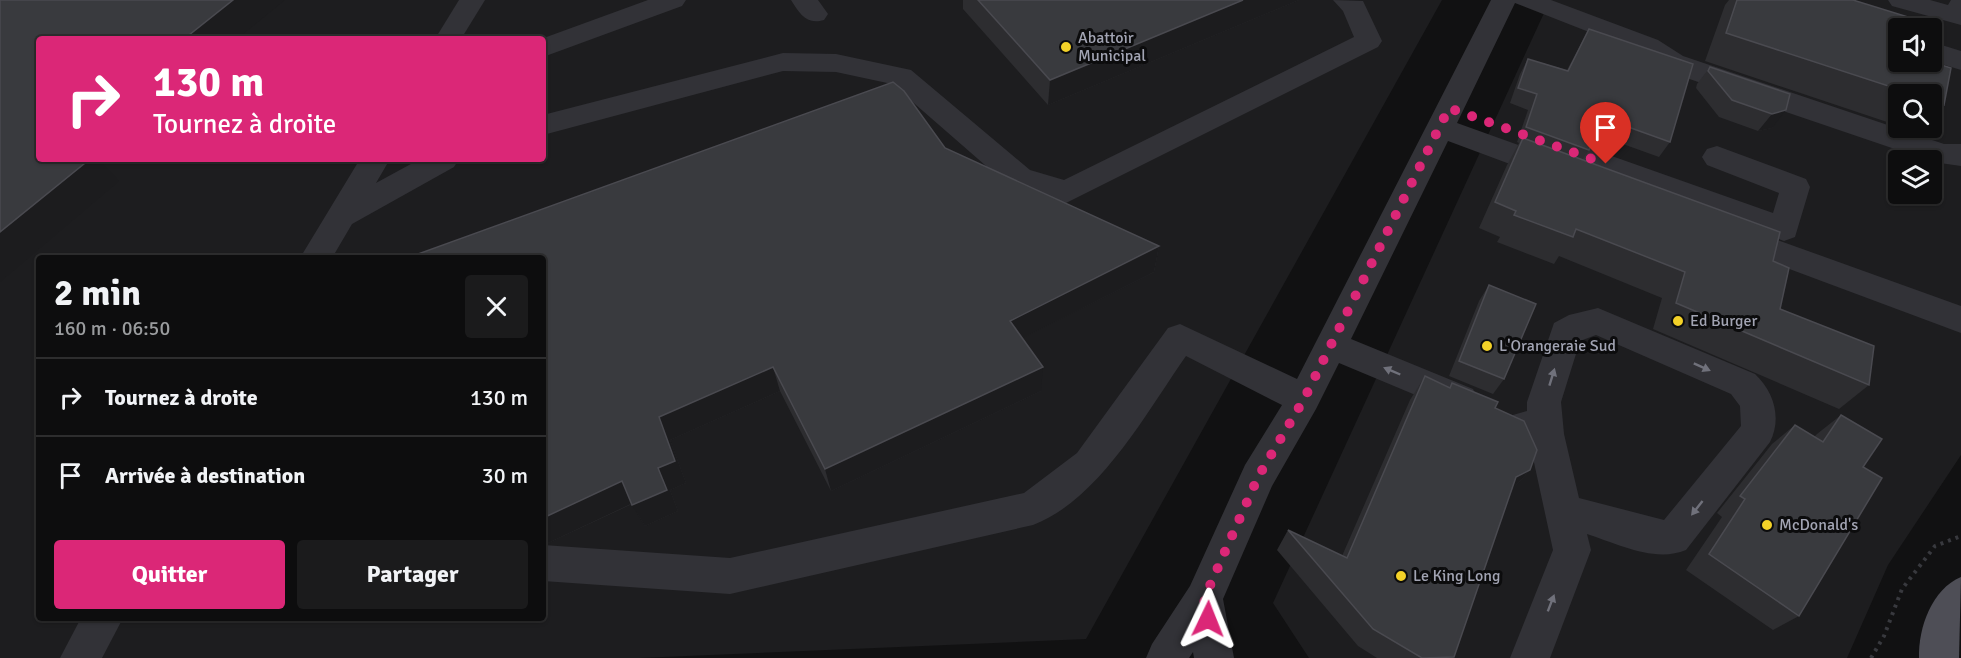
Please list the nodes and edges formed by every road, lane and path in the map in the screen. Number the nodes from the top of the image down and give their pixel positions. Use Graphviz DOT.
graph roads {
  1 [pos="472,0"];
  2 [pos="673,0"];
  3 [pos="1347,0"];
  4 [pos="1504,0"];
  5 [pos="1526,0"];
  6 [pos="1901,0"];
  7 [pos="1961,5"];
  8 [pos="630,7"];
  9 [pos="450,36"];
  10 [pos="546,47"];
  11 [pos="1942,54"];
  12 [pos="1961,61"];
  13 [pos="1444,117"];
  14 [pos="546,124"];
  15 [pos="1961,154"];
  16 [pos="1717,157"];
  17 [pos="373,162"];
  18 [pos="439,162"];
  19 [pos="340,216"];
  20 [pos="318,255"];
  21 [pos="1961,320"];
  22 [pos="1330,345"];
  23 [pos="1304,399"];
  24 [pos="1546,434"];
  25 [pos="1563,510"];
  26 [pos="1961,536"];
  27 [pos="546,563"];
  28 [pos="1961,596"];
  29 [pos="1204,599"];
  30 [pos="102,621"];
  31 [pos="80,658"];
  32 [pos="1167,658"];
  33 [pos="1214,658"];
  34 [pos="1530,658"];
  35 [pos="1871,658"];
  36 [pos="1939,658"];
  1 -- 9 [label="street"];
  2 -- 8 [label="street"];
  3 -- 14 [label="street"];
  4 -- 13 [label="street"];
  5 -- 15 [label="street"];
  6 -- 7 [label="street"];
  8 -- 10 [label="street"];
  11 -- 12 [label="street"];
  13 -- 16 [label="street"];
  13 -- 21 [label="street"];
  13 -- 22 [label="street"];
  17 -- 19 [label="street"];
  18 -- 19 [label="street"];
  19 -- 20 [label="street"];
  22 -- 23 [label="street"];
  24 -- 22 [label="street, one-way"];
  23 -- 27 [label="street"];
  23 -- 29 [label="street"];
  24 -- 25 [label="street"];
  24 -- 25 [label="street, one-way"];
  34 -- 25 [label="street, one-way"];
  26 -- 35 [label="path"];
  28 -- 36 [label="main road"];
  29 -- 32 [label="street"];
  29 -- 33 [label="street"];
  30 -- 31 [label="street"];
}
